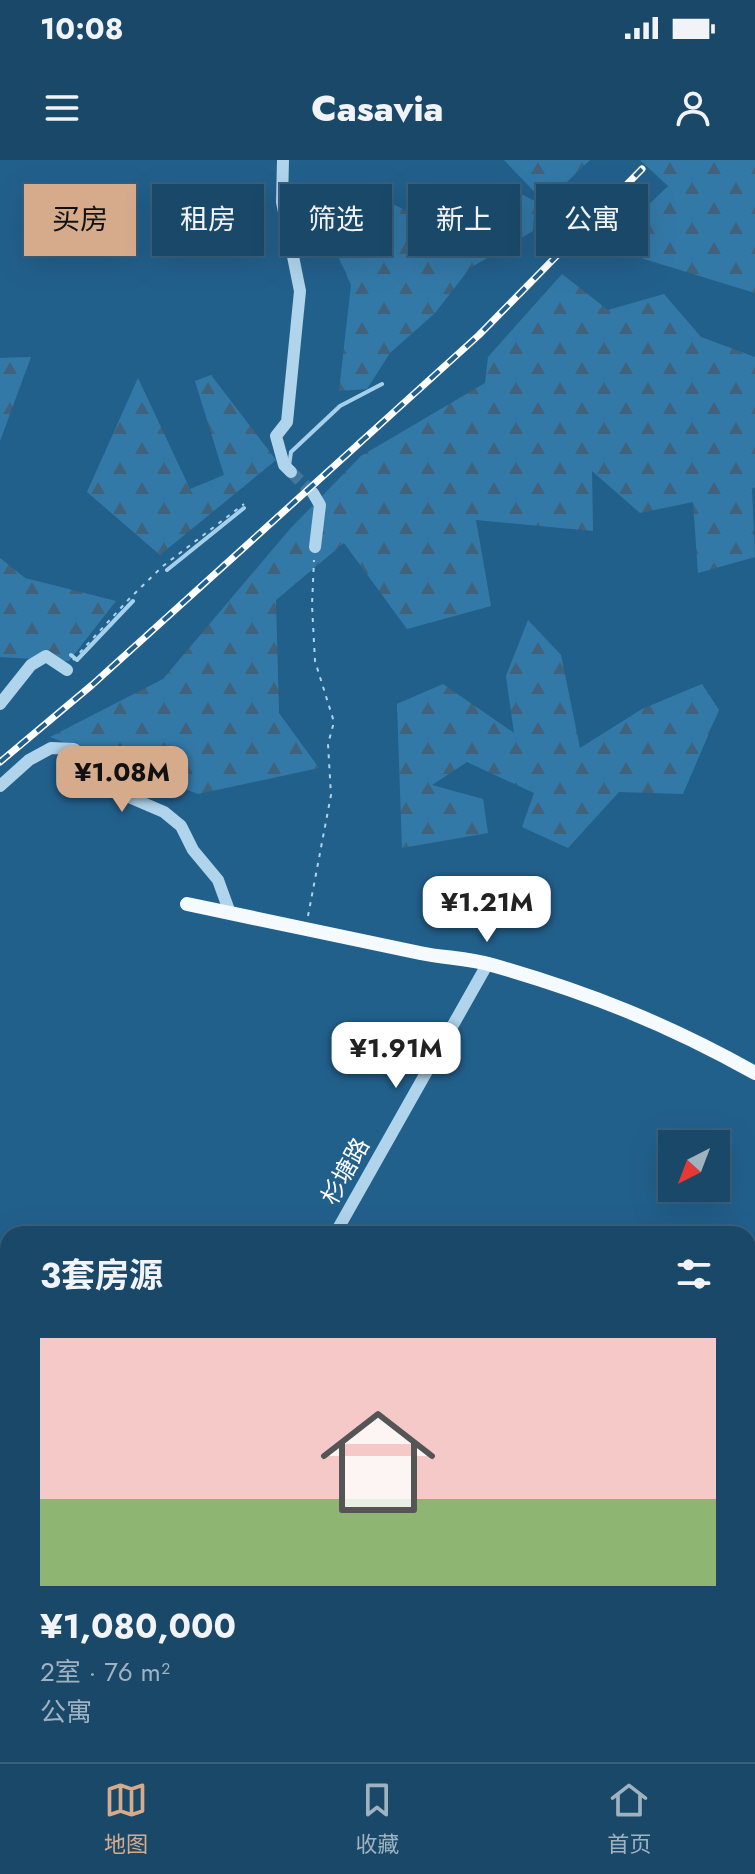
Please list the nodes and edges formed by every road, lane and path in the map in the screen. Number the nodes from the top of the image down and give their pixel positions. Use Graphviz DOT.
graph roads {
  1 [pos="283,160"];
  2 [pos="291,472"];
  3 [pos="313,493"];
  4 [pos="244,504"];
  5 [pos="315,547"];
  6 [pos="51,657"];
  7 [pos="67,670"];
  8 [pos="0,704"];
  9 [pos="0,786"];
  10 [pos="187,904"];
  11 [pos="230,913"];
  12 [pos="306,929"];
  13 [pos="488,963"];
  14 [pos="755,1073"];
  15 [pos="340,1226"];
  1 -- 2 [label="street"];
  3 -- 5 [label="street"];
  4 -- 6 [label="path"];
  5 -- 12 [label="path"];
  6 -- 7 [label="street"];
  6 -- 8 [label="street"];
  9 -- 11 [label="street"];
  10 -- 11 [label="main road"];
  11 -- 12 [label="main road"];
  12 -- 13 [label="main road"];
  13 -- 14 [label="main road"];
  13 -- 15 [label="street, 杉塘路"];
}
